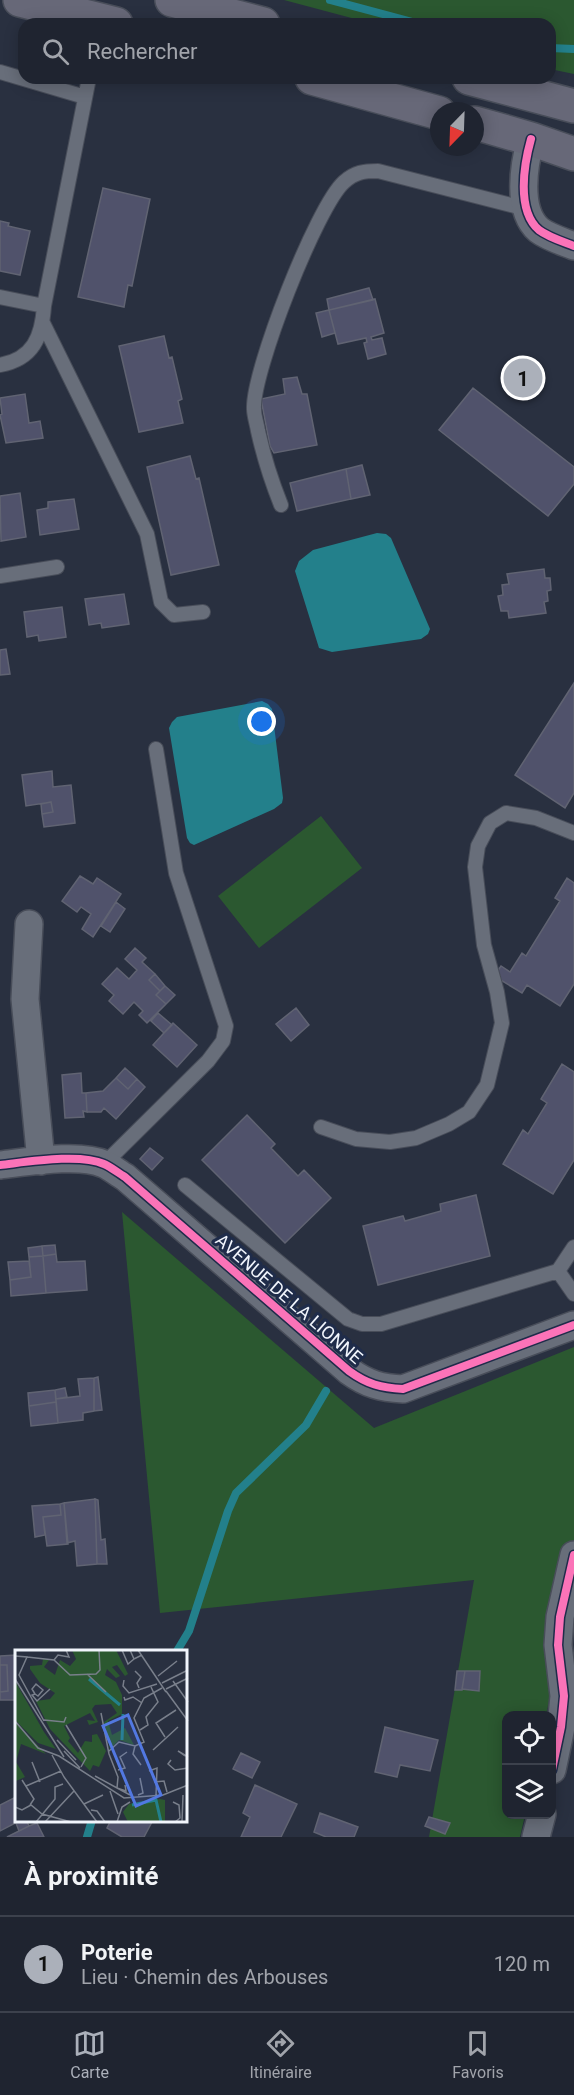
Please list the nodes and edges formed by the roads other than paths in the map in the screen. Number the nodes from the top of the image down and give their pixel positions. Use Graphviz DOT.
graph roads {
  1 [pos="20,0"];
  2 [pos="172,0"];
  3 [pos="71,18"];
  4 [pos="240,18"];
  5 [pos="0,72"];
  6 [pos="18,77"];
  7 [pos="41,84"];
  8 [pos="88,84"];
  9 [pos="334,84"];
  10 [pos="492,84"];
  11 [pos="85,97"];
  12 [pos="574,106"];
  13 [pos="430,111"];
  14 [pos="484,126"];
  15 [pos="531,139"];
  16 [pos="574,154"];
  17 [pos="527,209"];
  18 [pos="574,246"];
  19 [pos="0,297"];
  20 [pos="44,306"];
  21 [pos="43,323"];
  22 [pos="0,365"];
  23 [pos="281,505"];
  24 [pos="57,567"];
  25 [pos="0,576"];
  26 [pos="203,612"];
  27 [pos="156,749"];
  28 [pos="574,834"];
  29 [pos="29,924"];
  30 [pos="321,1127"];
  31 [pos="41,1161"];
  32 [pos="104,1164"];
  33 [pos="0,1165"];
  34 [pos="185,1185"];
  35 [pos="574,1246"];
  36 [pos="558,1271"];
  37 [pos="574,1294"];
  38 [pos="574,1325"];
  39 [pos="574,1555"];
  40 [pos="553,1765"];
  41 [pos="541,1819"];
  42 [pos="536,1837"];
  1 -- 3 [label="main road"];
  2 -- 4 [label="main road"];
  5 -- 6 [label="lane"];
  7 -- 11 [label="lane"];
  8 -- 11 [label="lane"];
  9 -- 13 [label="main road"];
  10 -- 12 [label="main road"];
  11 -- 20 [label="lane"];
  14 -- 15 [label="main road"];
  15 -- 16 [label="main road"];
  15 -- 17 [label="street"];
  17 -- 18 [label="street"];
  17 -- 23 [label="lane"];
  19 -- 20 [label="lane"];
  20 -- 21 [label="lane"];
  21 -- 22 [label="lane"];
  21 -- 26 [label="lane"];
  24 -- 25 [label="lane"];
  27 -- 32 [label="lane"];
  28 -- 30 [label="lane"];
  29 -- 31 [label="street"];
  31 -- 32 [label="street, AVENUE DE LA LIONNE"];
  31 -- 33 [label="street, AVENUE DE LA LIONNE"];
  32 -- 38 [label="street, AVENUE DE LA LIONNE"];
  34 -- 36 [label="lane"];
  35 -- 36 [label="lane"];
  36 -- 37 [label="lane"];
  39 -- 40 [label="street"];
  41 -- 42 [label="street"];
}
